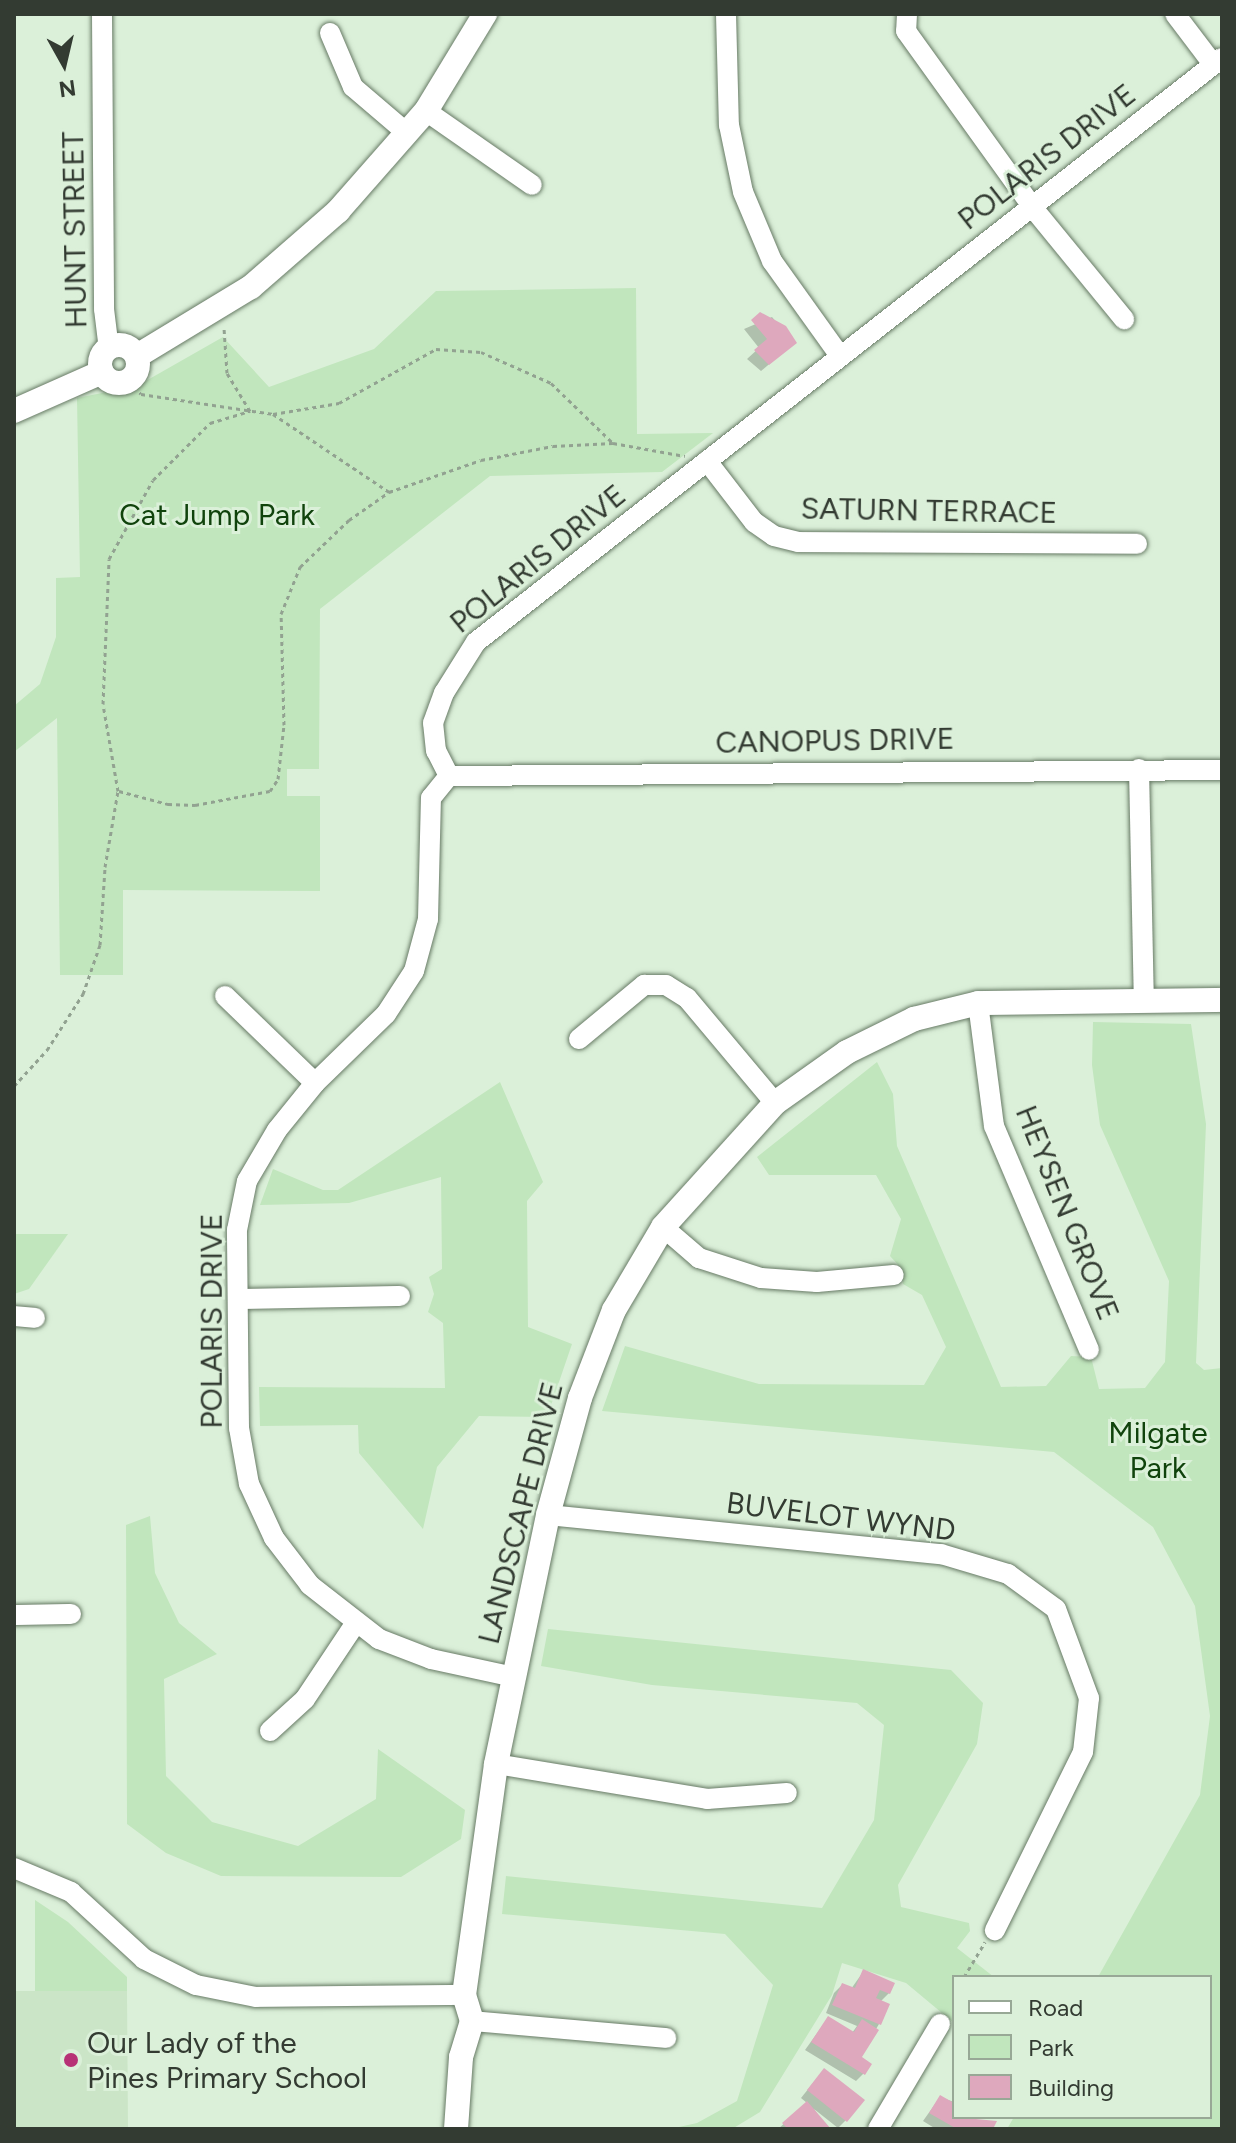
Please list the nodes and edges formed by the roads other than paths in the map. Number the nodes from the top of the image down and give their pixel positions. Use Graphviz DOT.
graph roads {
  1 [pos="102,14"];
  2 [pos="485,14"];
  3 [pos="726,14"];
  4 [pos="907,14"];
  5 [pos="1175,14"];
  6 [pos="330,33"];
  7 [pos="1218,61"];
  8 [pos="426,111"];
  9 [pos="408,134"];
  10 [pos="532,185"];
  11 [pos="1033,208"];
  12 [pos="1124,319"];
  13 [pos="109,347"];
  14 [pos="137,356"];
  15 [pos="840,356"];
  16 [pos="102,372"];
  17 [pos="14,411"];
  18 [pos="707,461"];
  19 [pos="1137,544"];
  20 [pos="1139,769"];
  21 [pos="1222,770"];
  22 [pos="449,776"];
  23 [pos="225,996"];
  24 [pos="1144,999"];
  25 [pos="1222,1000"];
  26 [pos="978,1003"];
  27 [pos="579,1039"];
  28 [pos="315,1083"];
  29 [pos="775,1103"];
  30 [pos="663,1227"];
  31 [pos="894,1275"];
  32 [pos="400,1296"];
  33 [pos="239,1299"];
  34 [pos="1089,1350"];
  35 [pos="548,1515"];
  36 [pos="71,1614"];
  37 [pos="14,1615"];
  38 [pos="355,1624"];
  39 [pos="514,1677"];
  40 [pos="270,1731"];
  41 [pos="496,1764"];
  42 [pos="787,1793"];
  43 [pos="14,1868"];
  44 [pos="995,1930"];
  45 [pos="464,1995"];
  46 [pos="472,2021"];
  47 [pos="940,2024"];
  48 [pos="666,2038"];
  49 [pos="456,2129"];
  50 [pos="878,2129"];
  1 -- 13 [label="street, HUNT STREET"];
  2 -- 8 [label="street"];
  3 -- 15 [label="street"];
  4 -- 11 [label="street"];
  5 -- 7 [label="street"];
  6 -- 9 [label="street"];
  7 -- 11 [label="street, POLARIS DRIVE"];
  8 -- 9 [label="street"];
  8 -- 10 [label="street"];
  9 -- 14 [label="street"];
  11 -- 12 [label="street"];
  11 -- 15 [label="street, POLARIS DRIVE"];
  13 -- 14 [label="street"];
  13 -- 16 [label="street"];
  14 -- 16 [label="street"];
  15 -- 18 [label="street, POLARIS DRIVE"];
  16 -- 17 [label="street"];
  18 -- 19 [label="street, SATURN TERRACE"];
  18 -- 22 [label="street, POLARIS DRIVE"];
  20 -- 21 [label="street, CANOPUS DRIVE"];
  20 -- 22 [label="street, CANOPUS DRIVE"];
  20 -- 24 [label="street"];
  22 -- 28 [label="street, POLARIS DRIVE"];
  23 -- 28 [label="street"];
  24 -- 25 [label="street, LANDSCAPE DRIVE"];
  24 -- 26 [label="street, LANDSCAPE DRIVE"];
  26 -- 29 [label="street, LANDSCAPE DRIVE"];
  26 -- 34 [label="street, HEYSEN GROVE"];
  27 -- 29 [label="street"];
  28 -- 33 [label="street, POLARIS DRIVE"];
  29 -- 30 [label="street, LANDSCAPE DRIVE"];
  30 -- 31 [label="street"];
  30 -- 35 [label="street, LANDSCAPE DRIVE"];
  32 -- 33 [label="street"];
  33 -- 38 [label="street, POLARIS DRIVE"];
  35 -- 39 [label="street, LANDSCAPE DRIVE"];
  35 -- 44 [label="street, BUVELOT WYND"];
  36 -- 37 [label="street"];
  38 -- 39 [label="street, POLARIS DRIVE"];
  38 -- 40 [label="street"];
  39 -- 41 [label="street, LANDSCAPE DRIVE"];
  41 -- 42 [label="street"];
  41 -- 45 [label="street, LANDSCAPE DRIVE"];
  43 -- 45 [label="street"];
  45 -- 46 [label="street"];
  46 -- 48 [label="street"];
  46 -- 49 [label="street"];
  47 -- 50 [label="street"];
}
